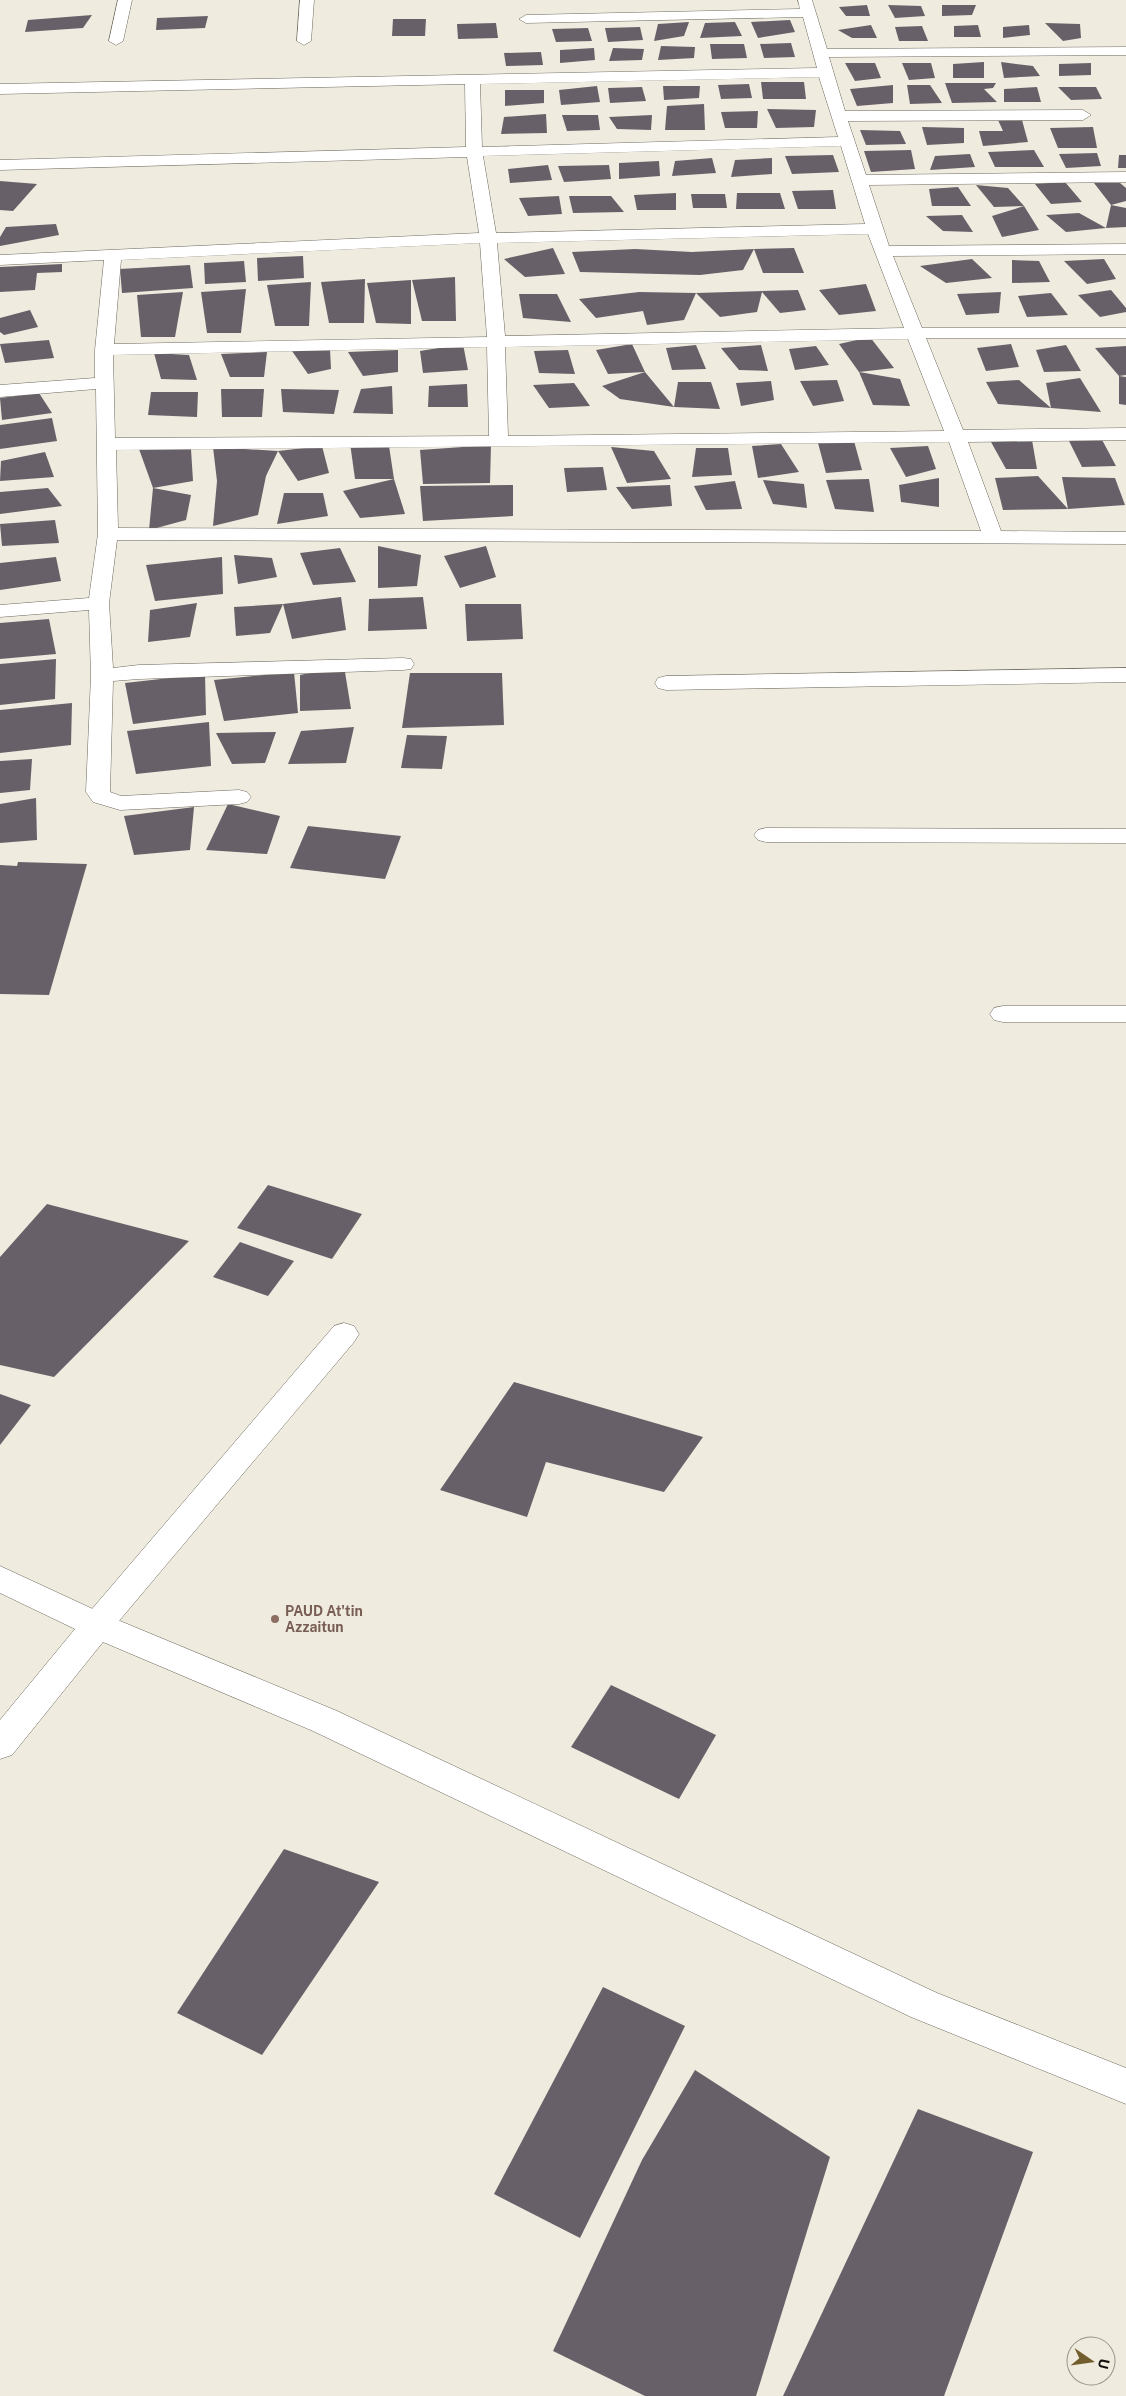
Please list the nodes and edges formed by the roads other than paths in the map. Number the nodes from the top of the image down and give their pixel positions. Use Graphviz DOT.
graph roads {
  1 [pos="125,0"];
  2 [pos="307,0"];
  3 [pos="806,6"];
  4 [pos="526,19"];
  5 [pos="116,41"];
  6 [pos="304,41"];
  7 [pos="1126,51"];
  8 [pos="822,53"];
  9 [pos="825,72"];
  10 [pos="472,79"];
  11 [pos="0,89"];
  12 [pos="1083,115"];
  13 [pos="841,116"];
  14 [pos="848,141"];
  15 [pos="474,151"];
  16 [pos="0,165"];
  17 [pos="1126,177"];
  18 [pos="861,180"];
  19 [pos="876,229"];
  20 [pos="488,238"];
  21 [pos="1126,249"];
  22 [pos="882,251"];
  23 [pos="113,254"];
  24 [pos="0,260"];
  25 [pos="916,333"];
  26 [pos="1126,334"];
  27 [pos="496,342"];
  28 [pos="104,350"];
  29 [pos="104,383"];
  30 [pos="0,391"];
  31 [pos="1126,434"];
  32 [pos="956,436"];
  33 [pos="498,442"];
  34 [pos="105,444"];
  35 [pos="108,534"];
  36 [pos="993,537"];
  37 [pos="1126,538"];
  38 [pos="99,603"];
  39 [pos="0,611"];
  40 [pos="402,664"];
  41 [pos="1126,675"];
  42 [pos="102,676"];
  43 [pos="666,683"];
  44 [pos="240,797"];
  45 [pos="766,836"];
  46 [pos="1126,836"];
  47 [pos="1003,1014"];
  48 [pos="1126,1014"];
  49 [pos="344,1334"];
  50 [pos="0,1579"];
  51 [pos="97,1625"];
  52 [pos="0,1745"];
  53 [pos="1126,2086"];
  1 -- 5 [label="street"];
  2 -- 6 [label="street"];
  3 -- 4 [label="street"];
  3 -- 8 [label="street"];
  7 -- 8 [label="street"];
  8 -- 9 [label="street"];
  9 -- 10 [label="street"];
  9 -- 13 [label="street"];
  10 -- 11 [label="street"];
  10 -- 15 [label="street"];
  12 -- 13 [label="street"];
  13 -- 14 [label="street"];
  14 -- 15 [label="street"];
  14 -- 18 [label="street"];
  15 -- 16 [label="street"];
  15 -- 20 [label="street"];
  17 -- 18 [label="street"];
  18 -- 19 [label="street"];
  19 -- 20 [label="street"];
  19 -- 22 [label="street"];
  20 -- 23 [label="street"];
  20 -- 27 [label="street"];
  21 -- 22 [label="street"];
  22 -- 25 [label="street"];
  23 -- 24 [label="street"];
  23 -- 28 [label="street"];
  25 -- 26 [label="street"];
  25 -- 27 [label="street"];
  25 -- 32 [label="street"];
  27 -- 28 [label="street"];
  27 -- 33 [label="street"];
  28 -- 29 [label="street"];
  29 -- 30 [label="street"];
  29 -- 34 [label="street"];
  31 -- 32 [label="street"];
  32 -- 33 [label="street"];
  32 -- 36 [label="street"];
  33 -- 34 [label="street"];
  34 -- 35 [label="street"];
  35 -- 36 [label="street"];
  35 -- 38 [label="street"];
  36 -- 37 [label="street"];
  38 -- 39 [label="street"];
  38 -- 42 [label="street"];
  40 -- 42 [label="street"];
  41 -- 43 [label="street"];
  42 -- 44 [label="street"];
  45 -- 46 [label="street"];
  47 -- 48 [label="street"];
  49 -- 51 [label="street"];
  50 -- 51 [label="street"];
  51 -- 52 [label="street"];
  51 -- 53 [label="street"];
}
